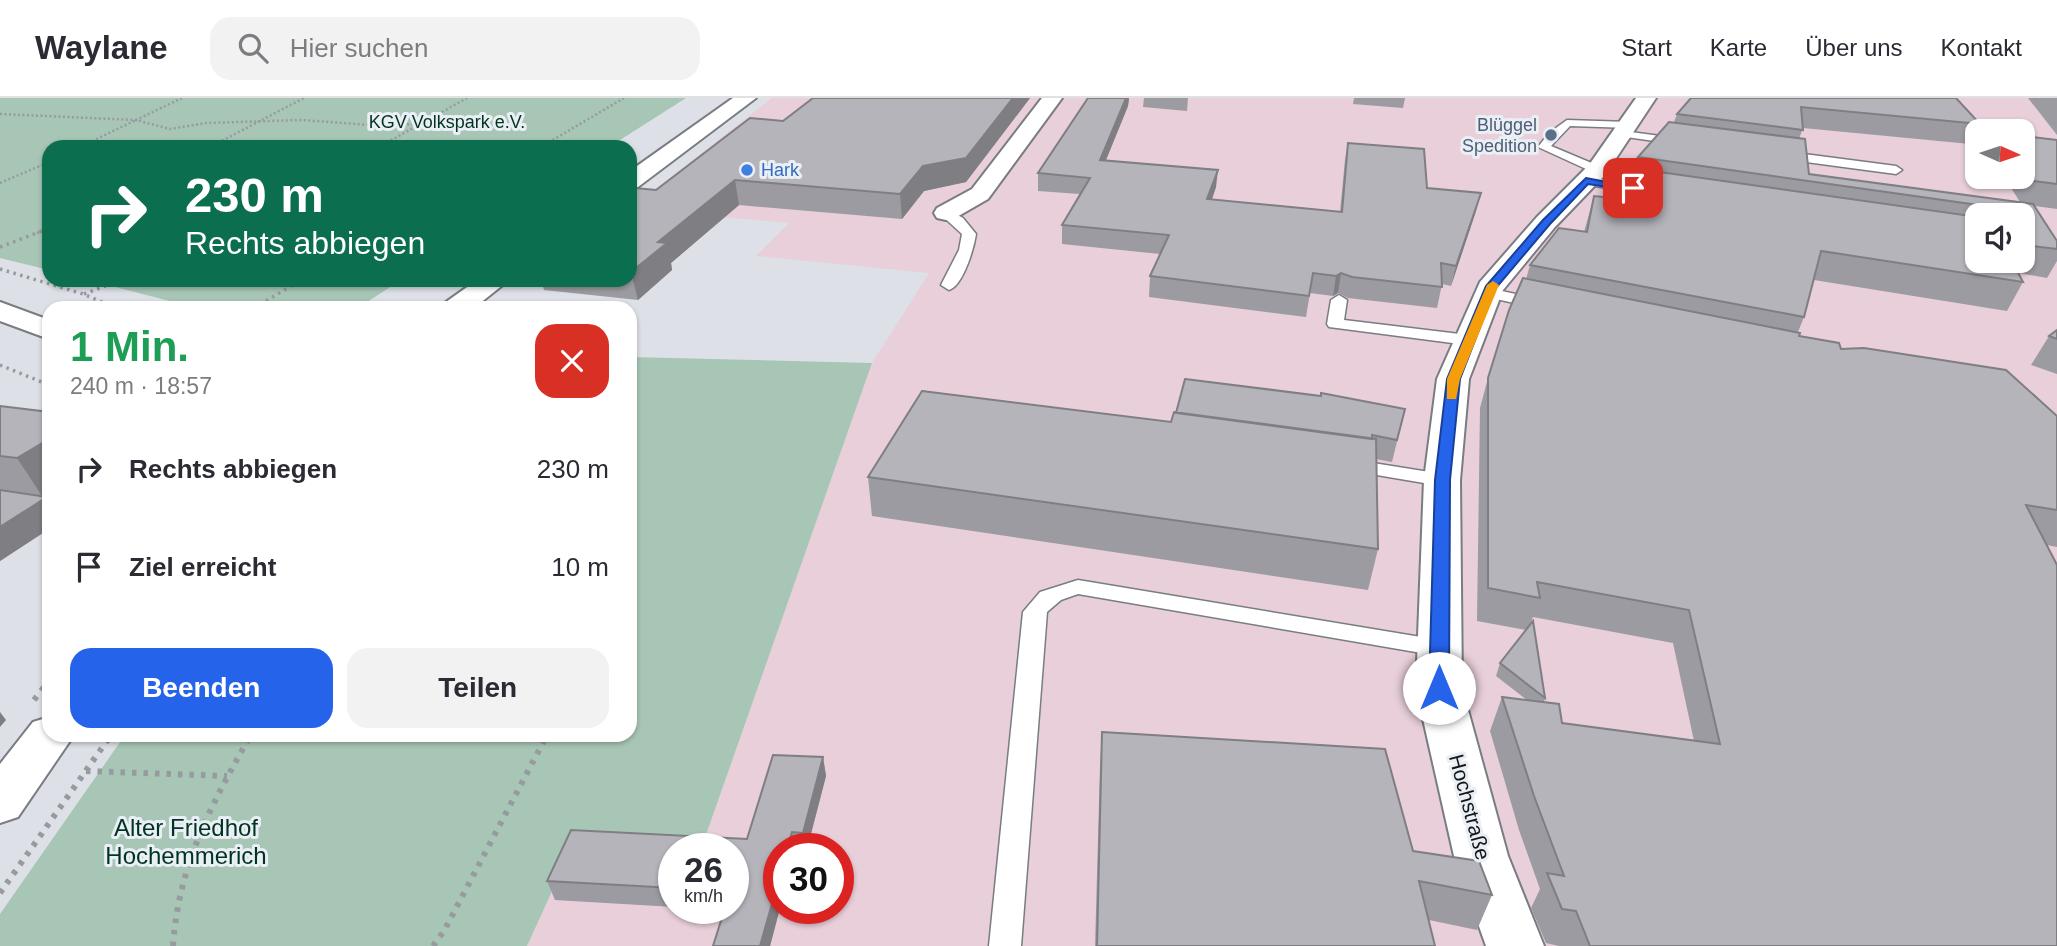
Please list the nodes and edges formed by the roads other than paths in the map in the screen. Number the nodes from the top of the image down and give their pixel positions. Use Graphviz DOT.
graph roads {
  1 [pos="746,98"];
  2 [pos="1052,98"];
  3 [pos="1633,119"];
  4 [pos="1695,144"];
  5 [pos="1762,153"];
  6 [pos="1896,170"];
  7 [pos="1591,175"];
  8 [pos="637,177"];
  9 [pos="1663,193"];
  10 [pos="946,213"];
  11 [pos="949,285"];
  12 [pos="485,287"];
  13 [pos="1488,293"];
  14 [pos="1339,300"];
  15 [pos="466,301"];
  16 [pos="1557,307"];
  17 [pos="0,311"];
  18 [pos="42,327"];
  19 [pos="1468,341"];
  20 [pos="1334,463"];
  21 [pos="1443,480"];
  22 [pos="1439,648"];
  23 [pos="45,742"];
  24 [pos="0,802"];
  25 [pos="1005,946"];
  26 [pos="1515,946"];
  1 -- 8 [label="street"];
  2 -- 10 [label="street"];
  3 -- 4 [label="lane"];
  3 -- 7 [label="street, Hochstraße"];
  3 -- 7 [label="lane"];
  5 -- 6 [label="lane"];
  7 -- 9 [label="lane"];
  7 -- 13 [label="street, Hochstraße"];
  10 -- 11 [label="lane"];
  12 -- 15 [label="street"];
  13 -- 16 [label="lane"];
  13 -- 19 [label="street, Hochstraße"];
  14 -- 19 [label="lane"];
  17 -- 18 [label="street"];
  19 -- 21 [label="street, Hochstraße"];
  20 -- 21 [label="lane"];
  21 -- 22 [label="street, Hochstraße"];
  22 -- 25 [label="lane"];
  22 -- 26 [label="street, Hochstraße"];
  23 -- 24 [label="street"];
}
